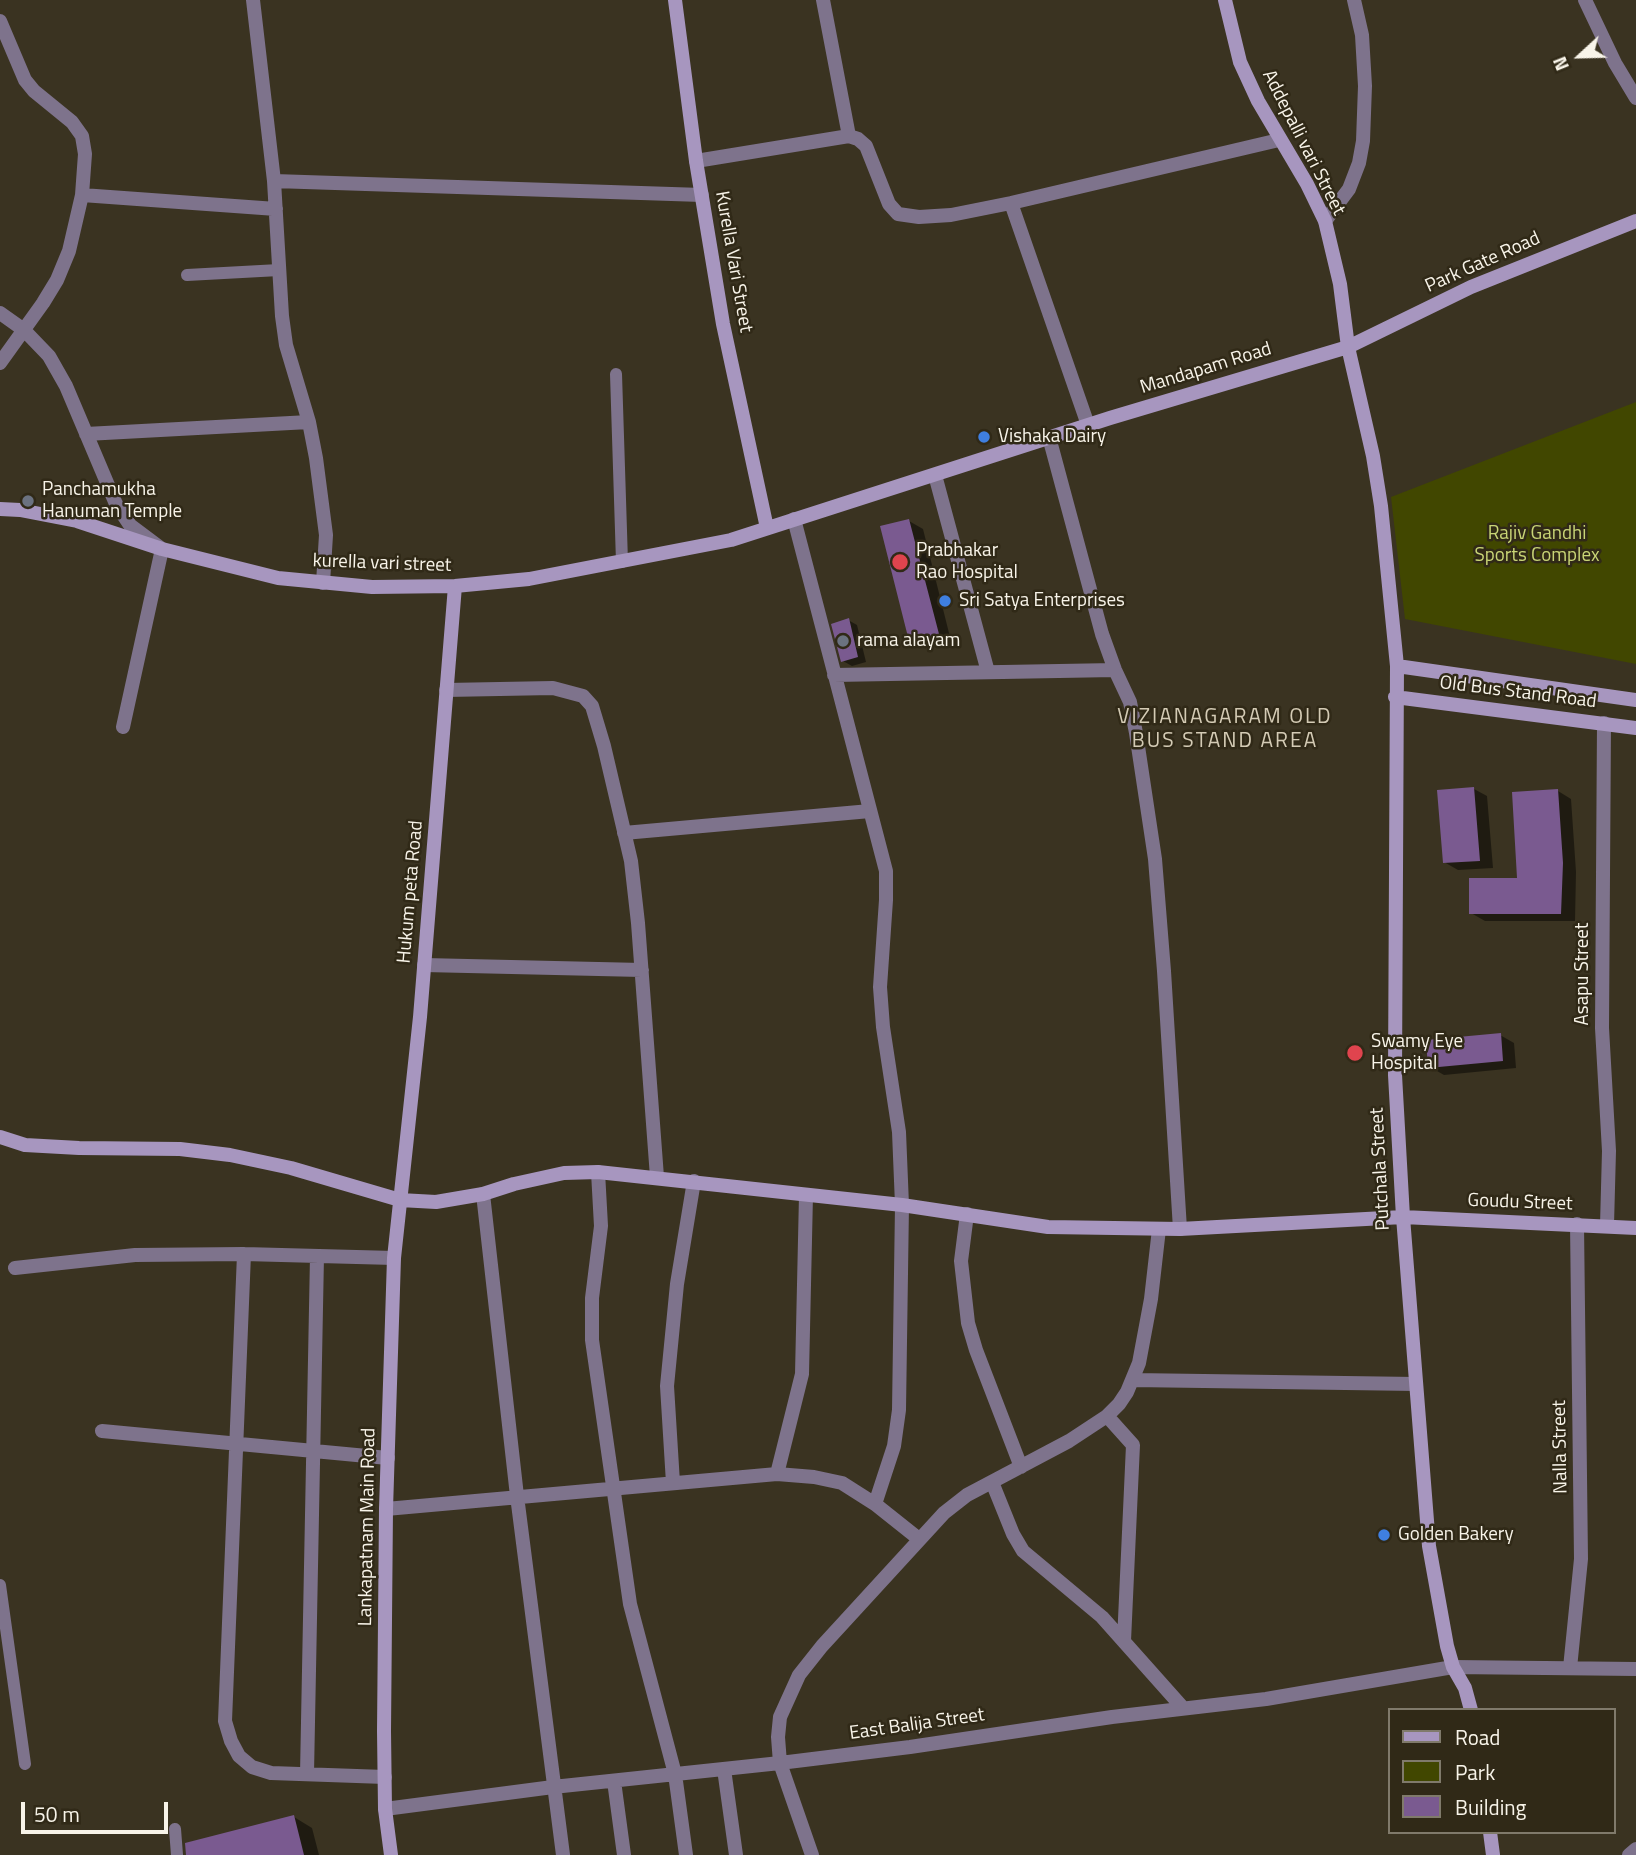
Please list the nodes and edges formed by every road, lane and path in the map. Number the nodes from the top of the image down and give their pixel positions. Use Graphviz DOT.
graph roads {
  1 [pos="255,0"];
  2 [pos="674,0"];
  3 [pos="823,0"];
  4 [pos="1225,0"];
  5 [pos="1354,0"];
  6 [pos="1584,0"];
  7 [pos="0,21"];
  8 [pos="1636,98"];
  9 [pos="849,136"];
  10 [pos="1279,140"];
  11 [pos="696,161"];
  12 [pos="274,181"];
  13 [pos="82,195"];
  14 [pos="702,195"];
  15 [pos="1011,203"];
  16 [pos="276,209"];
  17 [pos="1325,221"];
  18 [pos="1636,221"];
  19 [pos="279,270"];
  20 [pos="187,275"];
  21 [pos="0,313"];
  22 [pos="24,330"];
  23 [pos="1348,347"];
  24 [pos="0,363"];
  25 [pos="616,374"];
  26 [pos="309,422"];
  27 [pos="1088,425"];
  28 [pos="86,433"];
  29 [pos="1049,438"];
  30 [pos="934,475"];
  31 [pos="0,509"];
  32 [pos="794,519"];
  33 [pos="767,528"];
  34 [pos="162,549"];
  35 [pos="622,562"];
  36 [pos="323,583"];
  37 [pos="455,586"];
  38 [pos="1397,666"];
  39 [pos="1115,670"];
  40 [pos="988,672"];
  41 [pos="834,675"];
  42 [pos="446,690"];
  43 [pos="1395,697"];
  44 [pos="1636,700"];
  45 [pos="1604,723"];
  46 [pos="123,727"];
  47 [pos="1636,728"];
  48 [pos="870,811"];
  49 [pos="624,833"];
  50 [pos="424,965"];
  51 [pos="642,970"];
  52 [pos="0,1137"];
  53 [pos="598,1172"];
  54 [pos="657,1177"];
  55 [pos="694,1181"];
  56 [pos="483,1194"];
  57 [pos="806,1195"];
  58 [pos="400,1200"];
  59 [pos="901,1205"];
  60 [pos="967,1214"];
  61 [pos="1403,1217"];
  62 [pos="1577,1224"];
  63 [pos="1607,1226"];
  64 [pos="1636,1228"];
  65 [pos="1159,1229"];
  66 [pos="1180,1229"];
  67 [pos="244,1254"];
  68 [pos="317,1256"];
  69 [pos="394,1258"];
  70 [pos="15,1268"];
  71 [pos="1133,1380"];
  72 [pos="1416,1384"];
  73 [pos="1107,1416"];
  74 [pos="102,1431"];
  75 [pos="236,1444"];
  76 [pos="312,1451"];
  77 [pos="388,1458"];
  78 [pos="1021,1467"];
  79 [pos="777,1474"];
  80 [pos="992,1482"];
  81 [pos="673,1483"];
  82 [pos="613,1488"];
  83 [pos="517,1496"];
  84 [pos="875,1504"];
  85 [pos="386,1509"];
  86 [pos="919,1539"];
  87 [pos="0,1585"];
  88 [pos="1124,1641"];
  89 [pos="1454,1667"];
  90 [pos="1570,1668"];
  91 [pos="1636,1669"];
  92 [pos="1470,1708"];
  93 [pos="1183,1709"];
  94 [pos="780,1763"];
  95 [pos="25,1764"];
  96 [pos="724,1769"];
  97 [pos="307,1774"];
  98 [pos="675,1774"];
  99 [pos="384,1777"];
  100 [pos="614,1781"];
  101 [pos="553,1787"];
  102 [pos="385,1809"];
  103 [pos="175,1829"];
  104 [pos="1490,1834"];
  105 [pos="177,1855"];
  106 [pos="391,1855"];
  107 [pos="563,1855"];
  108 [pos="624,1855"];
  109 [pos="686,1855"];
  110 [pos="736,1855"];
  111 [pos="812,1855"];
  112 [pos="1493,1855"];
  1 -- 12 [label="street"];
  2 -- 11 [label="street, Kurella Vari Street"];
  3 -- 9 [label="street"];
  4 -- 10 [label="street, Addepalli vari Street"];
  5 -- 17 [label="street"];
  6 -- 8 [label="street"];
  7 -- 13 [label="street"];
  9 -- 11 [label="street"];
  9 -- 15 [label="street"];
  10 -- 15 [label="street"];
  10 -- 17 [label="street, Addepalli vari Street"];
  11 -- 14 [label="street, Kurella Vari Street"];
  12 -- 14 [label="street"];
  12 -- 16 [label="street"];
  13 -- 16 [label="street"];
  13 -- 22 [label="street"];
  14 -- 33 [label="street, Kurella Vari Street"];
  15 -- 27 [label="street"];
  16 -- 19 [label="street"];
  17 -- 23 [label="street, Addepalli vari Street"];
  18 -- 23 [label="street, Park Gate Road"];
  19 -- 20 [label="lane"];
  19 -- 26 [label="street"];
  21 -- 22 [label="street"];
  22 -- 24 [label="street"];
  22 -- 28 [label="street"];
  23 -- 27 [label="street, Mandapam Road"];
  23 -- 38 [label="street"];
  25 -- 35 [label="lane"];
  26 -- 28 [label="street"];
  26 -- 36 [label="street"];
  27 -- 29 [label="street, Mandapam Road"];
  28 -- 34 [label="street"];
  29 -- 30 [label="street, Mandapam Road"];
  29 -- 39 [label="street"];
  30 -- 32 [label="street, Mandapam Road"];
  30 -- 40 [label="street"];
  31 -- 34 [label="street, kurella vari street"];
  32 -- 33 [label="street, Mandapam Road"];
  32 -- 41 [label="street"];
  33 -- 35 [label="street, kurella vari street"];
  34 -- 36 [label="street, kurella vari street"];
  34 -- 46 [label="street"];
  35 -- 37 [label="street, kurella vari street"];
  36 -- 37 [label="street, kurella vari street"];
  37 -- 42 [label="street, Hukum peta Road"];
  38 -- 43 [label="street, Putchala Street"];
  38 -- 44 [label="street, Old Bus Stand Road"];
  39 -- 40 [label="street"];
  39 -- 66 [label="street"];
  40 -- 41 [label="street"];
  41 -- 48 [label="street"];
  42 -- 49 [label="street"];
  42 -- 50 [label="street, Hukum peta Road"];
  43 -- 45 [label="street, Old Bus Stand Road"];
  43 -- 61 [label="street, Putchala Street"];
  45 -- 47 [label="street, Old Bus Stand Road"];
  45 -- 63 [label="street, Asapu Street"];
  48 -- 49 [label="street"];
  48 -- 59 [label="street"];
  49 -- 51 [label="street"];
  50 -- 51 [label="street"];
  50 -- 58 [label="street, Hukum peta Road"];
  51 -- 54 [label="street"];
  52 -- 58 [label="street, Goudu Street"];
  53 -- 54 [label="street, Goudu Street"];
  53 -- 56 [label="street, Goudu Street"];
  53 -- 82 [label="street"];
  54 -- 55 [label="street, Goudu Street"];
  55 -- 57 [label="street, Goudu Street"];
  55 -- 81 [label="street"];
  56 -- 58 [label="street, Goudu Street"];
  56 -- 83 [label="street"];
  57 -- 59 [label="street, Goudu Street"];
  57 -- 79 [label="street"];
  58 -- 69 [label="street, Lankapatnam Main Road"];
  59 -- 60 [label="street, Goudu Street"];
  59 -- 84 [label="street"];
  60 -- 65 [label="street, Goudu Street"];
  60 -- 78 [label="street"];
  61 -- 62 [label="street, Goudu Street"];
  61 -- 66 [label="street, Goudu Street"];
  61 -- 72 [label="street, Putchala Street"];
  62 -- 63 [label="street, Goudu Street"];
  62 -- 90 [label="street, Nalla Street"];
  63 -- 64 [label="street, Goudu Street"];
  65 -- 66 [label="street, Goudu Street"];
  65 -- 71 [label="street"];
  67 -- 68 [label="street"];
  67 -- 70 [label="street"];
  67 -- 75 [label="street"];
  68 -- 69 [label="street"];
  68 -- 76 [label="street"];
  69 -- 77 [label="street, Lankapatnam Main Road"];
  71 -- 72 [label="street"];
  71 -- 73 [label="street"];
  72 -- 89 [label="street, Putchala Street"];
  73 -- 78 [label="street"];
  73 -- 88 [label="street"];
  74 -- 75 [label="street"];
  75 -- 76 [label="street"];
  75 -- 97 [label="street"];
  76 -- 77 [label="street"];
  76 -- 97 [label="street"];
  77 -- 85 [label="street, Lankapatnam Main Road"];
  78 -- 80 [label="street"];
  79 -- 81 [label="street"];
  79 -- 84 [label="street"];
  80 -- 86 [label="street"];
  80 -- 88 [label="street"];
  81 -- 82 [label="street"];
  82 -- 83 [label="street"];
  82 -- 98 [label="street"];
  83 -- 85 [label="street"];
  83 -- 101 [label="street"];
  84 -- 86 [label="street"];
  85 -- 99 [label="street, Lankapatnam Main Road"];
  86 -- 94 [label="street"];
  87 -- 95 [label="lane"];
  88 -- 93 [label="street"];
  89 -- 90 [label="street, East Balija Street"];
  89 -- 92 [label="street, Putchala Street"];
  89 -- 93 [label="street, East Balija Street"];
  90 -- 91 [label="street, East Balija Street"];
  93 -- 94 [label="street, East Balija Street"];
  94 -- 96 [label="street, East Balija Street"];
  94 -- 111 [label="street"];
  96 -- 98 [label="street, East Balija Street"];
  96 -- 110 [label="street"];
  97 -- 99 [label="street"];
  98 -- 100 [label="street, East Balija Street"];
  98 -- 109 [label="street"];
  99 -- 102 [label="street, Lankapatnam Main Road"];
  100 -- 101 [label="street, East Balija Street"];
  100 -- 108 [label="street"];
  101 -- 102 [label="street, East Balija Street"];
  101 -- 107 [label="street"];
  102 -- 106 [label="street, Lankapatnam Main Road"];
  103 -- 105 [label="lane"];
  104 -- 112 [label="street"];
}
